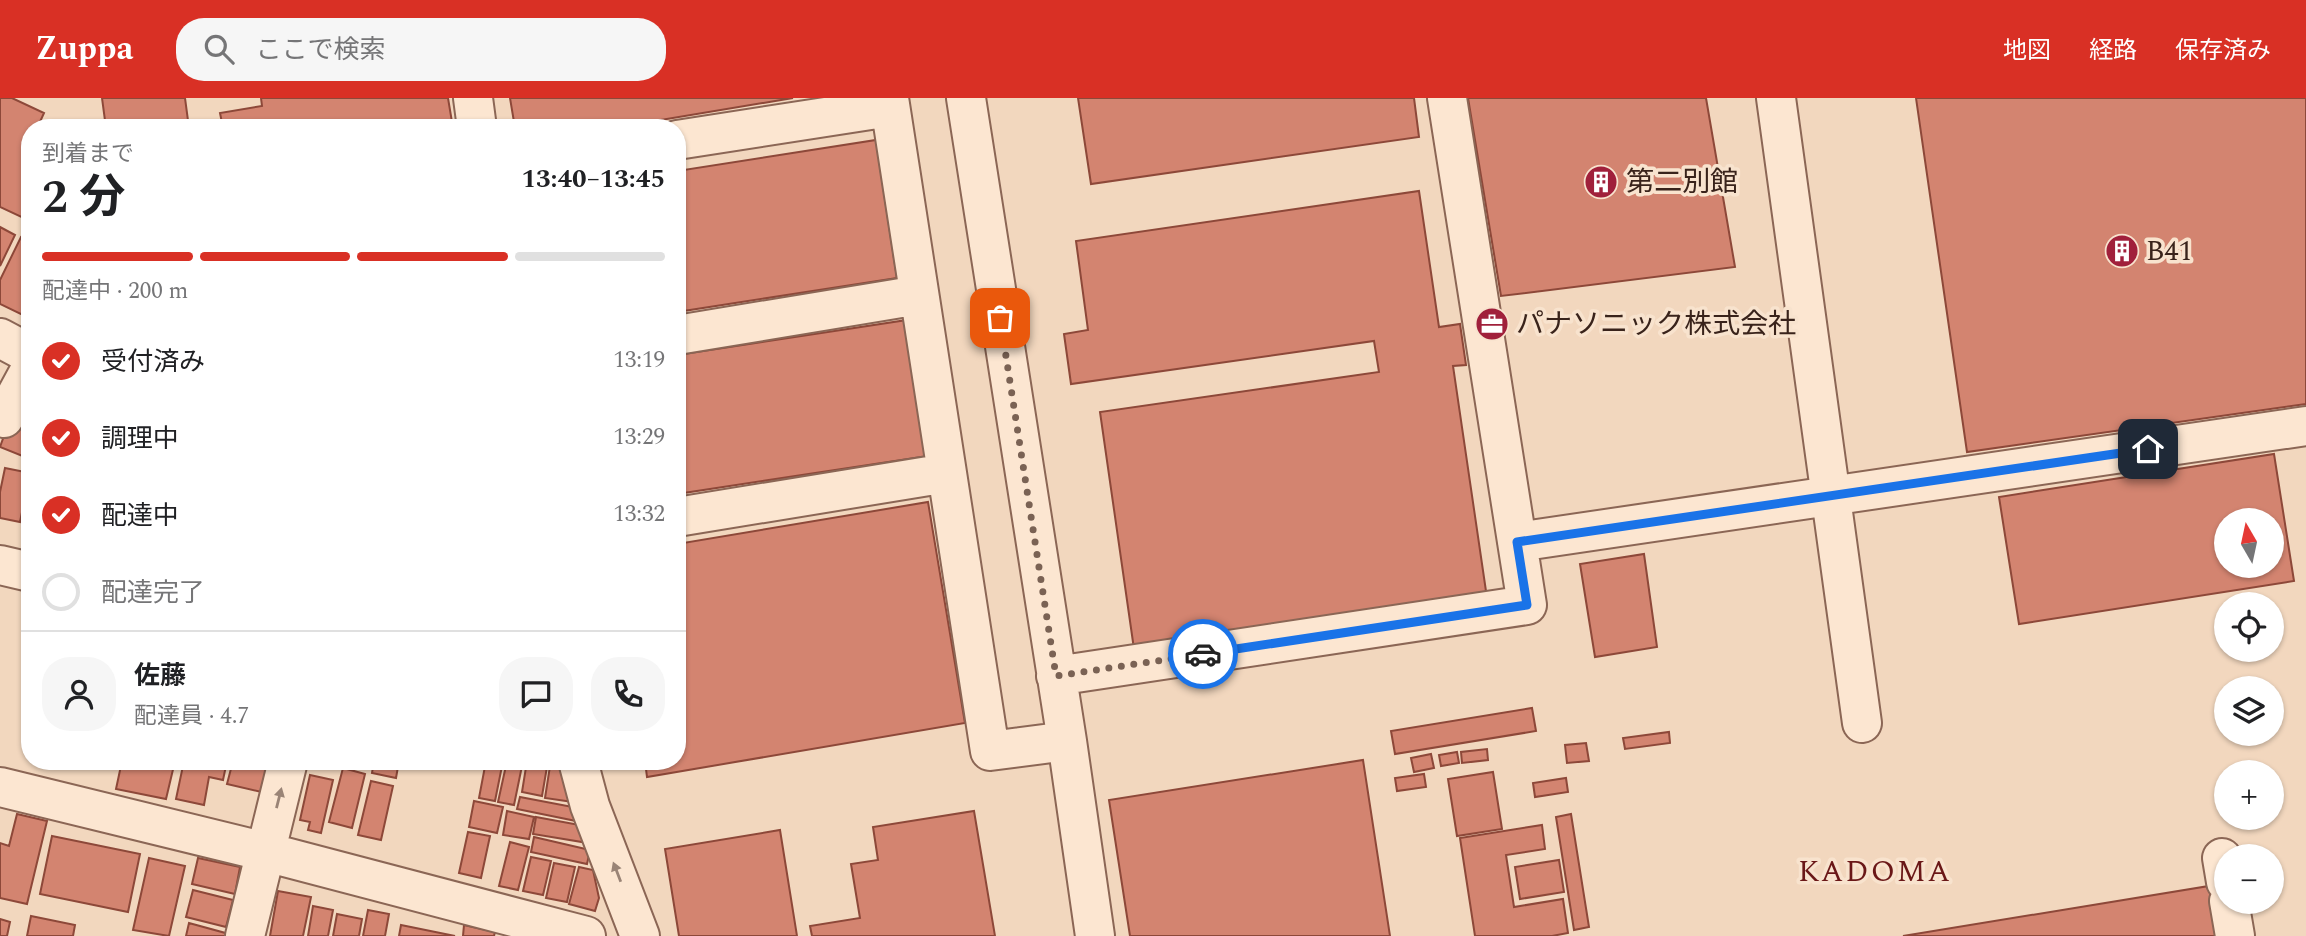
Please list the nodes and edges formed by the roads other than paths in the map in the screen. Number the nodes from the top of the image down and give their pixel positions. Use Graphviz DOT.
graph roads {
  1 [pos="473,98"];
  2 [pos="966,98"];
  3 [pos="1447,98"];
  4 [pos="1776,98"];
  5 [pos="889,102"];
  6 [pos="476,119"];
  7 [pos="686,138"];
  8 [pos="919,295"];
  9 [pos="686,334"];
  10 [pos="0,338"];
  11 [pos="21,349"];
  12 [pos="21,387"];
  13 [pos="4,418"];
  14 [pos="2306,426"];
  15 [pos="947,473"];
  16 [pos="1832,494"];
  17 [pos="686,516"];
  18 [pos="1517,542"];
  19 [pos="0,565"];
  20 [pos="21,570"];
  21 [pos="1056,676"];
  22 [pos="1862,723"];
  23 [pos="1067,741"];
  24 [pos="286,770"];
  25 [pos="580,770"];
  26 [pos="0,787"];
  27 [pos="265,852"];
  28 [pos="2231,914"];
  29 [pos="244,936"];
  30 [pos="586,936"];
  31 [pos="640,936"];
  32 [pos="1095,936"];
  33 [pos="2235,936"];
  1 -- 6 [label="street"];
  2 -- 21 [label="street"];
  3 -- 18 [label="street"];
  4 -- 16 [label="street"];
  5 -- 7 [label="street"];
  5 -- 8 [label="street"];
  8 -- 9 [label="street"];
  8 -- 15 [label="street"];
  10 -- 11 [label="street"];
  12 -- 13 [label="street"];
  14 -- 16 [label="street"];
  15 -- 17 [label="street"];
  15 -- 23 [label="street"];
  16 -- 18 [label="street"];
  16 -- 22 [label="street"];
  18 -- 21 [label="street"];
  19 -- 20 [label="street"];
  21 -- 23 [label="street"];
  23 -- 32 [label="street"];
  27 -- 24 [label="street, one-way"];
  31 -- 25 [label="street, one-way"];
  26 -- 27 [label="street"];
  27 -- 29 [label="street"];
  27 -- 30 [label="street"];
  28 -- 33 [label="street"];
}
